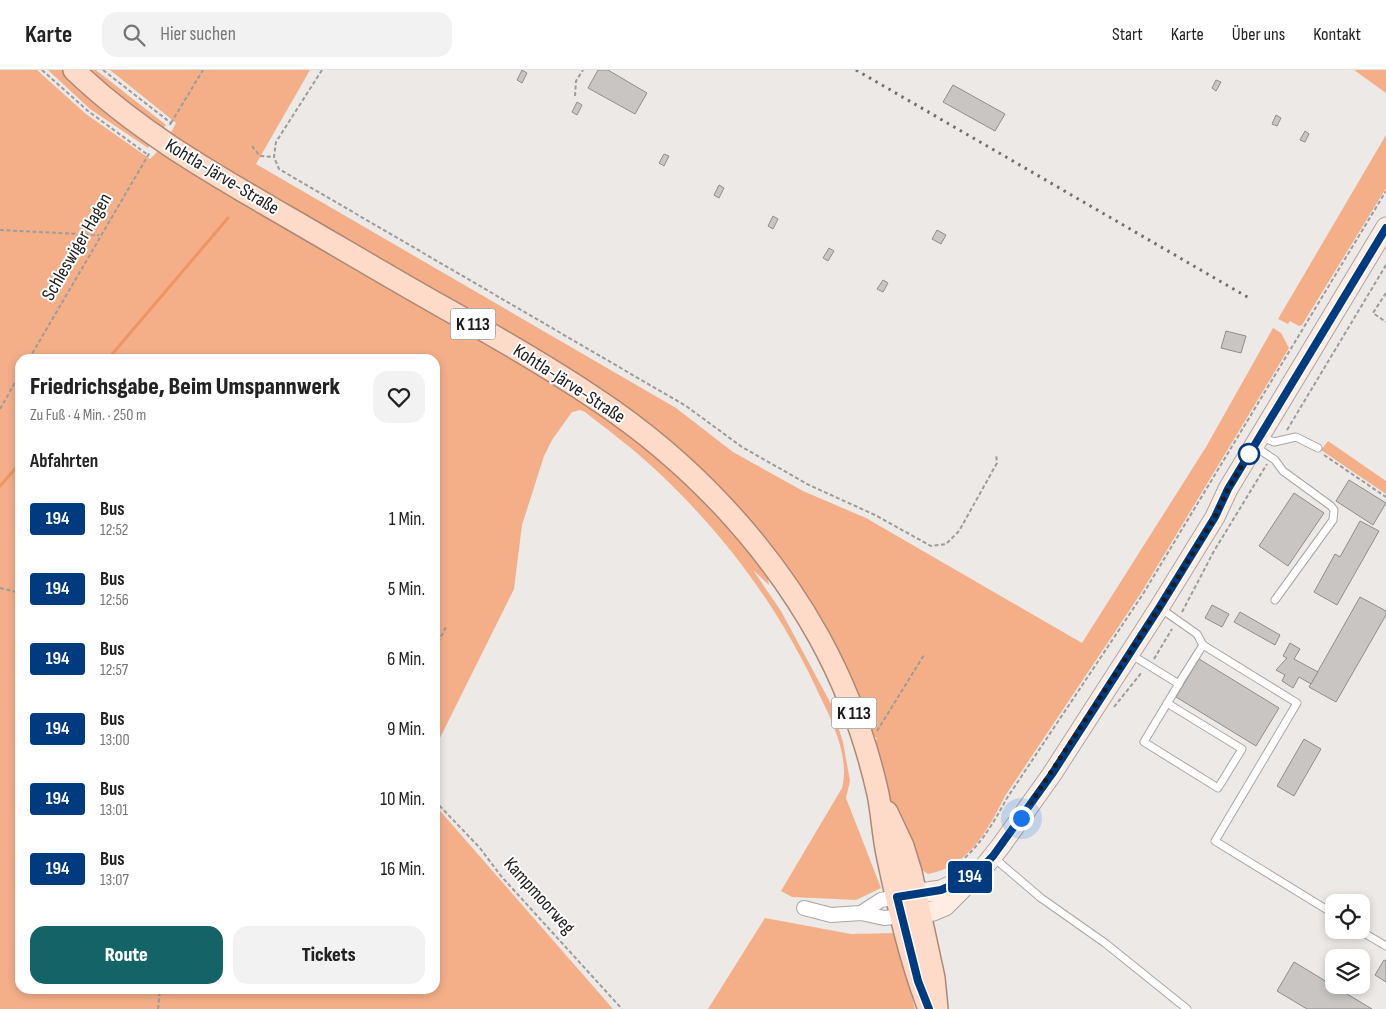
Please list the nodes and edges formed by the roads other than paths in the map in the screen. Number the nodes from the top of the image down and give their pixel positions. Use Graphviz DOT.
graph roads {
  1 [pos="74,70"];
  2 [pos="1386,228"];
  3 [pos="1257,441"];
  4 [pos="1318,448"];
  5 [pos="1275,600"];
  6 [pos="1159,608"];
  7 [pos="1203,645"];
  8 [pos="1130,653"];
  9 [pos="1179,684"];
  10 [pos="1167,703"];
  11 [pos="993,856"];
  12 [pos="909,904"];
  13 [pos="804,908"];
  14 [pos="1325,908"];
  15 [pos="861,913"];
  16 [pos="1370,937"];
  17 [pos="1386,946"];
  18 [pos="929,1009"];
  19 [pos="938,1009"];
  20 [pos="1187,1009"];
  1 -- 12 [label="main road, Kohtla-Järve-Straße / K 113"];
  2 -- 3 [label="street"];
  3 -- 4 [label="lane"];
  3 -- 5 [label="lane"];
  3 -- 6 [label="street"];
  6 -- 7 [label="lane"];
  6 -- 8 [label="street"];
  7 -- 9 [label="lane"];
  7 -- 14 [label="lane"];
  8 -- 9 [label="lane"];
  8 -- 11 [label="street"];
  9 -- 10 [label="lane"];
  10 -- 10 [label="lane"];
  11 -- 12 [label="street"];
  11 -- 20 [label="lane"];
  12 -- 15 [label="street"];
  12 -- 15 [label="street"];
  12 -- 18 [label="main road, Kohtla-Järve-Straße / K 113"];
  12 -- 19 [label="main road, Kohtla-Järve-Straße / K 113"];
  13 -- 15 [label="street"];
  16 -- 17 [label="lane"];
}
